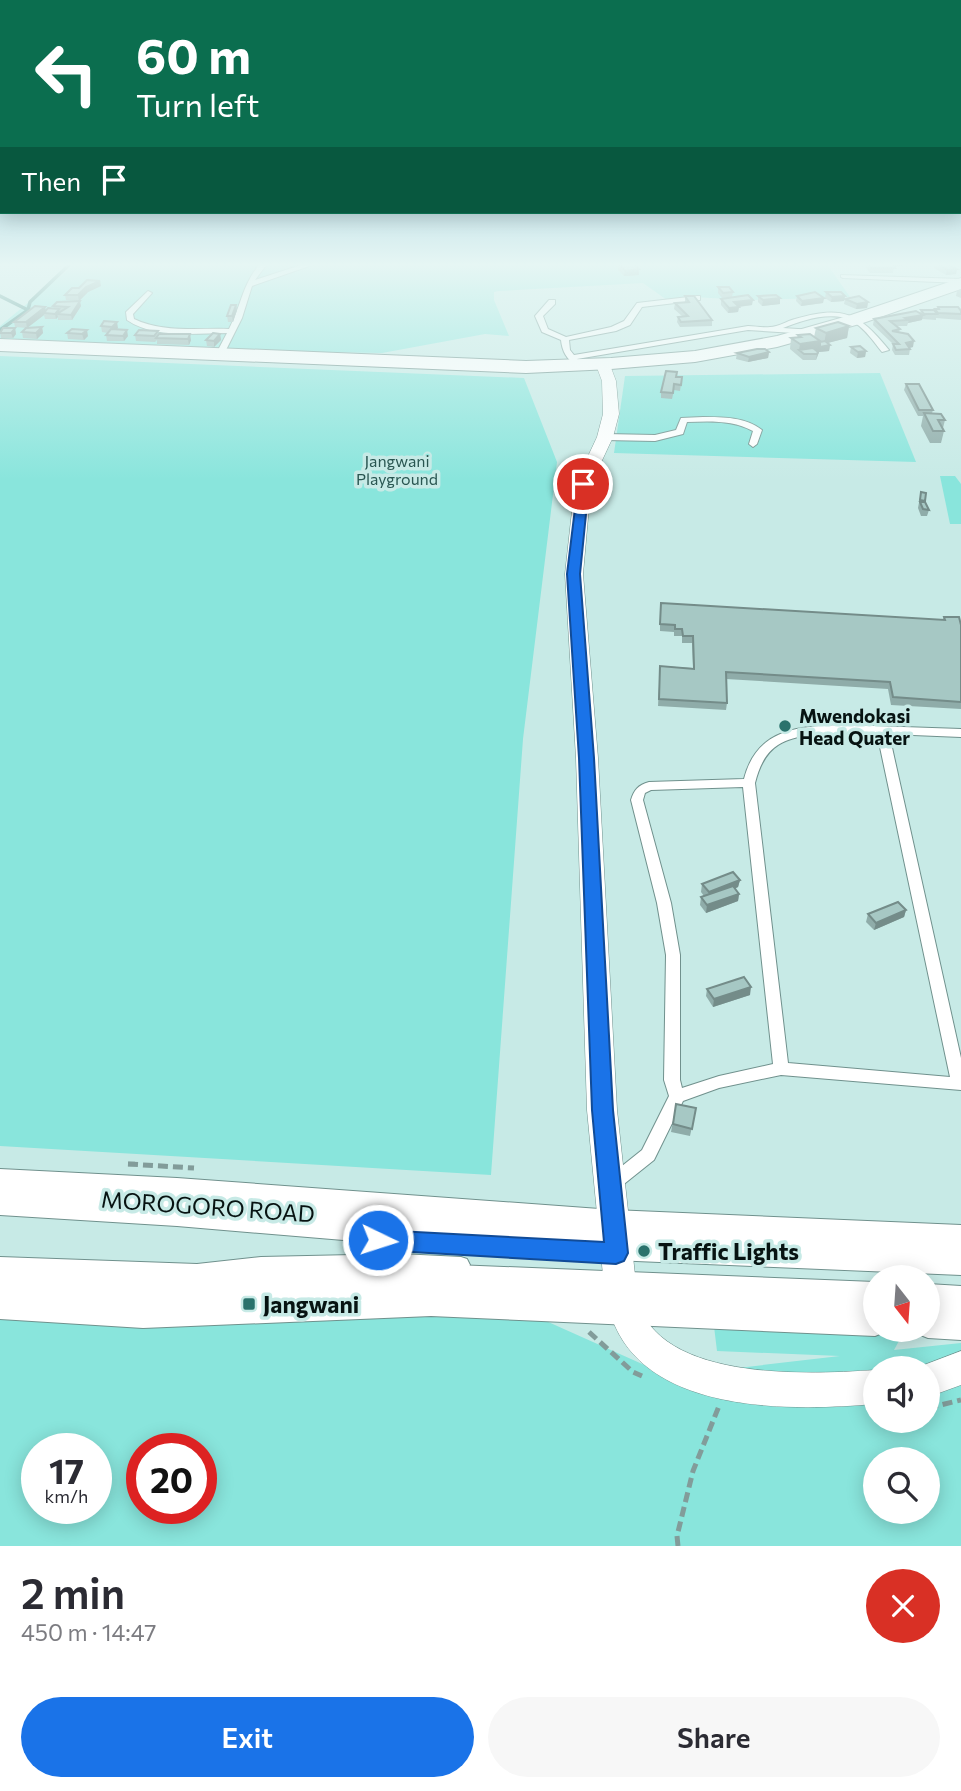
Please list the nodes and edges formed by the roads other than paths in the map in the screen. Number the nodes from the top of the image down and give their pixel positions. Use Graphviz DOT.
graph roads {
  1 [pos="227,336"];
  2 [pos="559,336"];
  3 [pos="579,336"];
  4 [pos="707,336"];
  5 [pos="794,336"];
  6 [pos="873,336"];
  7 [pos="565,339"];
  8 [pos="0,345"];
  9 [pos="885,349"];
  10 [pos="220,352"];
  11 [pos="575,362"];
  12 [pos="603,365"];
  13 [pos="605,437"];
  14 [pos="752,444"];
  15 [pos="882,730"];
  16 [pos="961,733"];
  17 [pos="749,783"];
  18 [pos="781,1069"];
  19 [pos="960,1084"];
  20 [pos="677,1096"];
  21 [pos="0,1192"];
  22 [pos="961,1250"];
  23 [pos="613,1263"];
  24 [pos="0,1265"];
  25 [pos="482,1267"];
  26 [pos="0,1293"];
  27 [pos="863,1306"];
  28 [pos="940,1312"];
  29 [pos="961,1313"];
  30 [pos="961,1368"];
  31 [pos="940,1376"];
  32 [pos="863,1388"];
  1 -- 10 [label="lane"];
  2 -- 7 [label="lane"];
  3 -- 7 [label="lane"];
  4 -- 11 [label="lane"];
  5 -- 12 [label="street"];
  6 -- 9 [label="lane"];
  7 -- 11 [label="lane"];
  8 -- 10 [label="street"];
  10 -- 11 [label="street"];
  11 -- 12 [label="street"];
  12 -- 13 [label="street"];
  13 -- 14 [label="lane"];
  13 -- 23 [label="street"];
  15 -- 16 [label="lane"];
  15 -- 17 [label="lane"];
  15 -- 19 [label="lane"];
  17 -- 18 [label="lane"];
  17 -- 20 [label="lane"];
  18 -- 19 [label="lane"];
  18 -- 20 [label="lane"];
  20 -- 23 [label="lane"];
  21 -- 23 [label="highway, MOROGORO ROAD"];
  22 -- 23 [label="highway, MOROGORO ROAD"];
  23 -- 26 [label="highway, MOROGORO ROAD"];
  23 -- 27 [label="highway, MOROGORO ROAD"];
  23 -- 32 [label="street"];
  24 -- 25 [label="lane"];
  28 -- 29 [label="highway"];
  30 -- 31 [label="street"];
}
